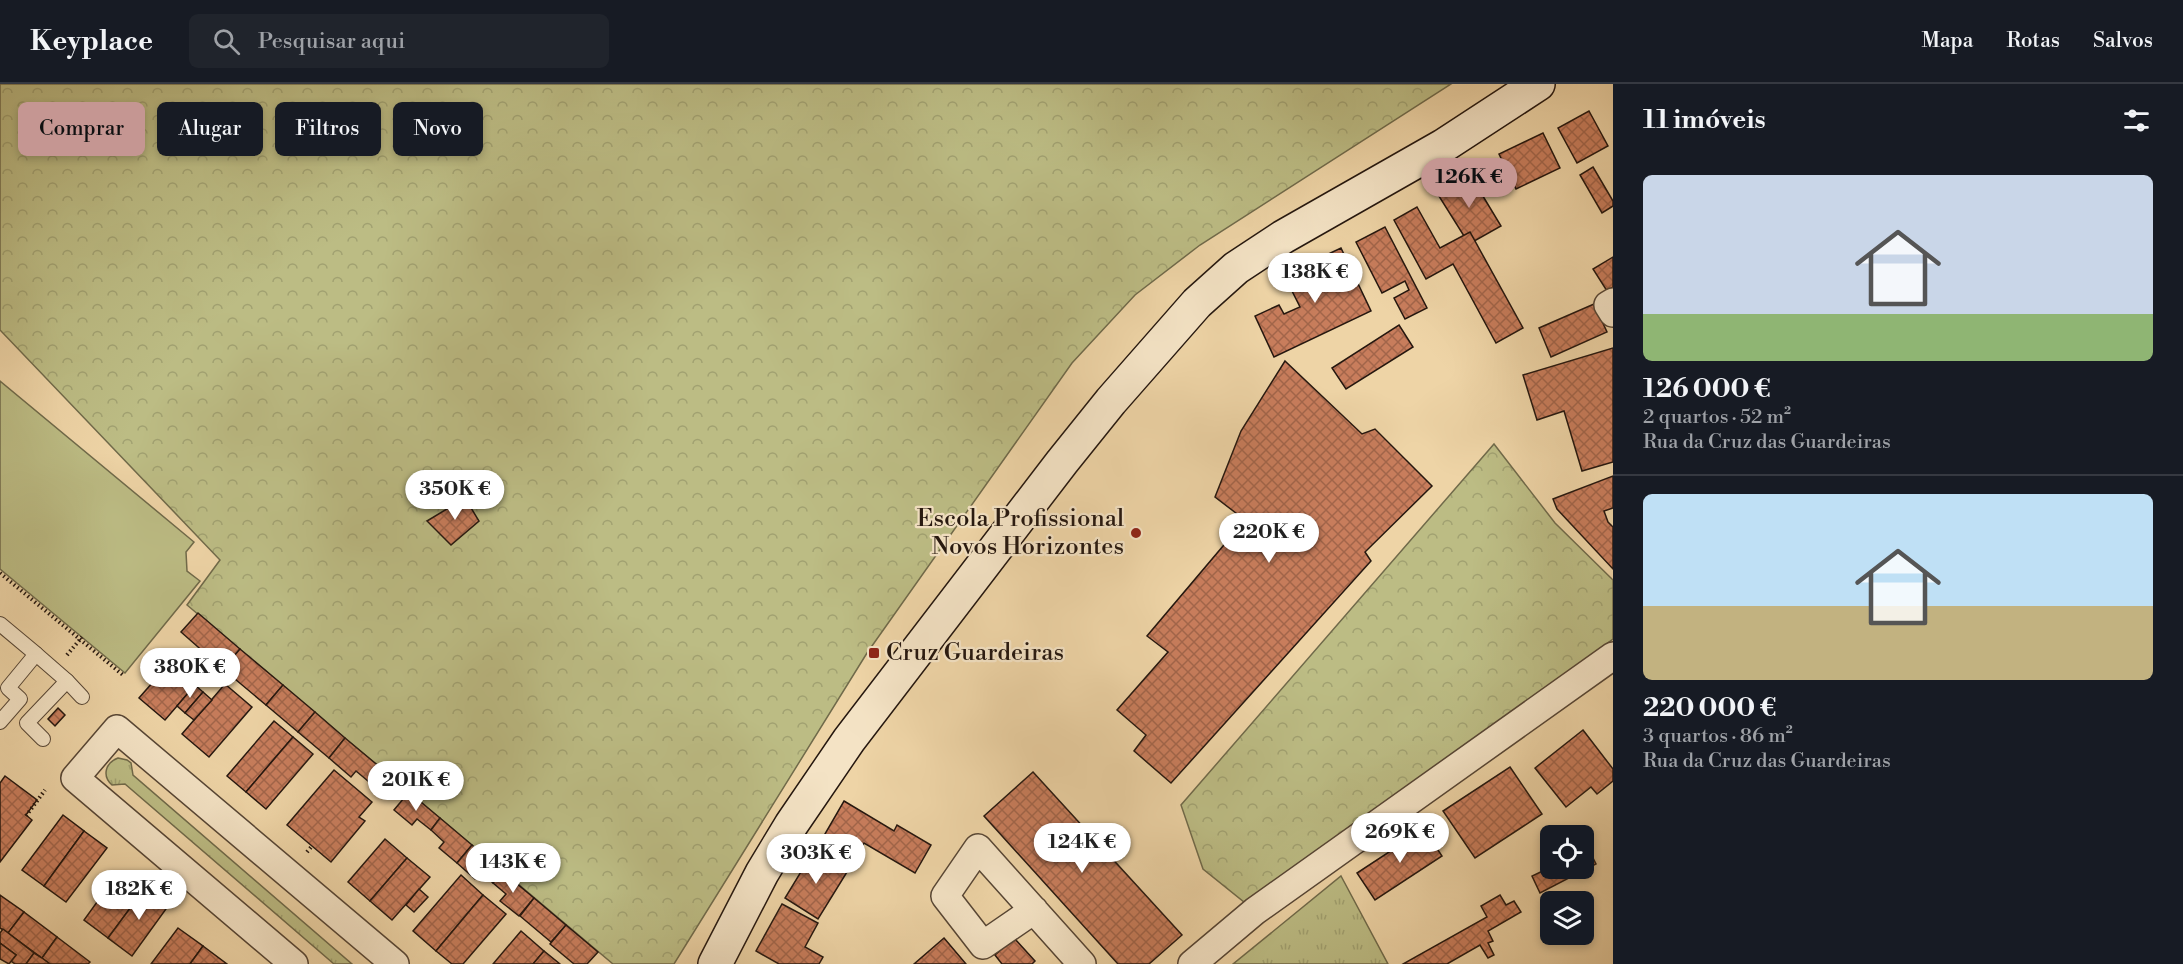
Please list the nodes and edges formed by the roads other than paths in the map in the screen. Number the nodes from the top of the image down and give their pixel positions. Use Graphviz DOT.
graph roads {
  1 [pos="1538,84"];
  2 [pos="1613,302"];
  3 [pos="1613,313"];
  4 [pos="0,624"];
  5 [pos="36,654"];
  6 [pos="1613,656"];
  7 [pos="67,681"];
  8 [pos="81,697"];
  9 [pos="0,722"];
  10 [pos="43,739"];
  11 [pos="1034,910"];
  12 [pos="294,964"];
  13 [pos="395,964"];
  14 [pos="715,964"];
  15 [pos="1082,964"];
  16 [pos="1192,964"];
  1 -- 14 [label="main road"];
  2 -- 3 [label="street"];
  4 -- 5 [label="lane"];
  5 -- 7 [label="lane"];
  5 -- 9 [label="lane"];
  6 -- 16 [label="street"];
  7 -- 8 [label="lane"];
  7 -- 10 [label="lane"];
  11 -- 15 [label="street"];
  12 -- 13 [label="street"];
}
